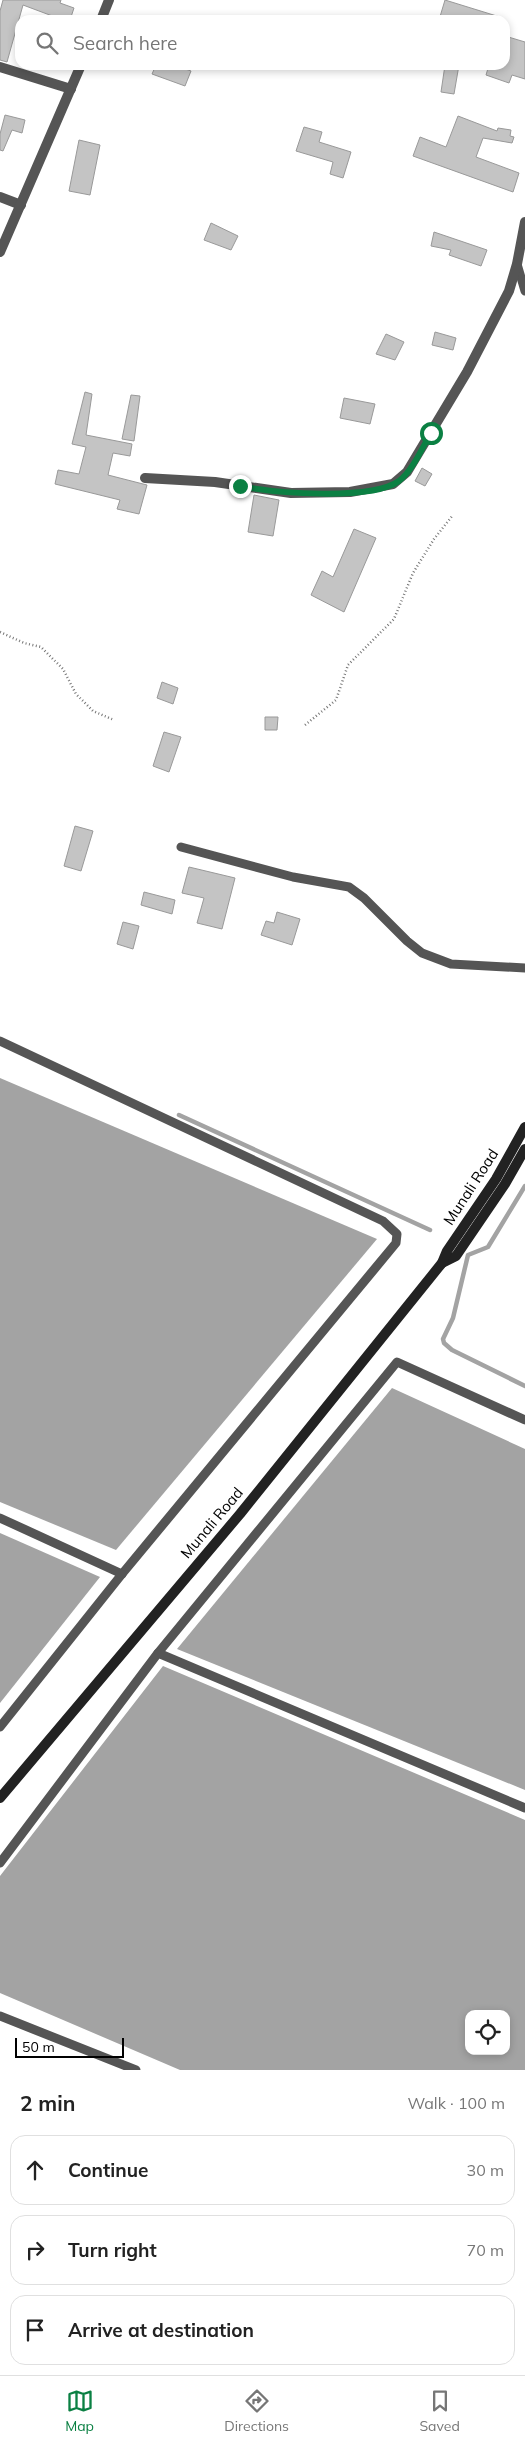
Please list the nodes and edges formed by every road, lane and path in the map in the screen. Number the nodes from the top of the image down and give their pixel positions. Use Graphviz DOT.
graph roads {
  1 [pos="109,0"];
  2 [pos="103,15"];
  3 [pos="0,67"];
  4 [pos="79,70"];
  5 [pos="71,89"];
  6 [pos="0,197"];
  7 [pos="21,205"];
  8 [pos="525,222"];
  9 [pos="0,252"];
  10 [pos="517,264"];
  11 [pos="525,291"];
  12 [pos="145,478"];
  13 [pos="453,516"];
  14 [pos="0,632"];
  15 [pos="114,720"];
  16 [pos="305,725"];
  17 [pos="181,846"];
  18 [pos="525,968"];
  19 [pos="0,1041"];
  20 [pos="525,1127"];
  21 [pos="525,1149"];
  22 [pos="442,1263"];
  23 [pos="525,1420"];
  24 [pos="0,1518"];
  25 [pos="122,1574"];
  26 [pos="158,1653"];
  27 [pos="0,1727"];
  28 [pos="0,1798"];
  29 [pos="525,1808"];
  30 [pos="0,1863"];
  31 [pos="0,2016"];
  32 [pos="136,2070"];
  1 -- 2 [label="street"];
  3 -- 5 [label="street"];
  4 -- 5 [label="street"];
  5 -- 7 [label="street"];
  6 -- 7 [label="street"];
  7 -- 9 [label="street"];
  8 -- 10 [label="street"];
  10 -- 11 [label="lane"];
  10 -- 12 [label="street"];
  13 -- 16 [label="path"];
  14 -- 15 [label="path"];
  17 -- 18 [label="lane"];
  19 -- 25 [label="lane"];
  20 -- 22 [label="main road, Munali Road"];
  21 -- 22 [label="main road, Munali Road"];
  22 -- 28 [label="main road, Munali Road"];
  23 -- 26 [label="lane"];
  24 -- 25 [label="lane"];
  25 -- 27 [label="lane"];
  26 -- 29 [label="lane"];
  26 -- 30 [label="lane"];
  31 -- 32 [label="lane"];
}
